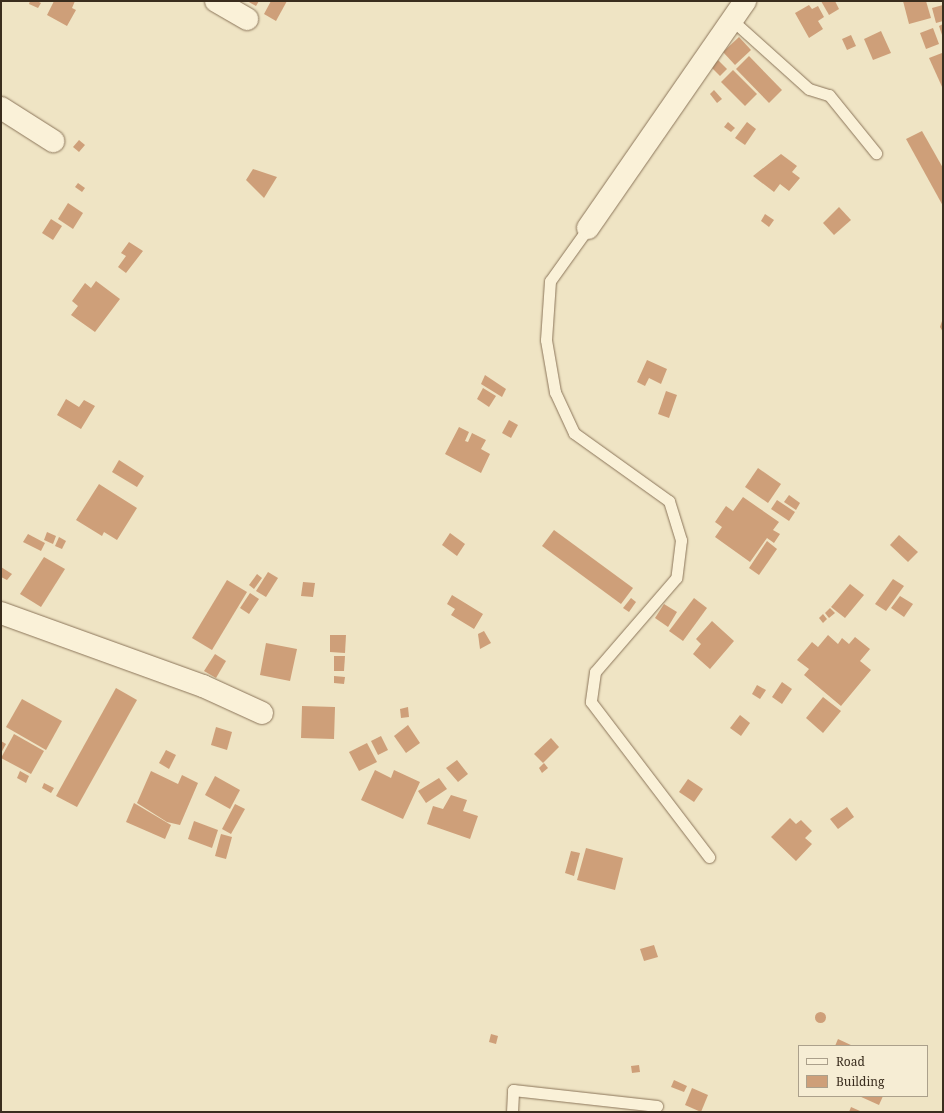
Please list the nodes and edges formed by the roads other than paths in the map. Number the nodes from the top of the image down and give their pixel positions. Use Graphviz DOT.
graph roads {
  1 [pos="216,1"];
  2 [pos="745,1"];
  3 [pos="247,19"];
  4 [pos="732,20"];
  5 [pos="1,108"];
  6 [pos="53,141"];
  7 [pos="876,153"];
  8 [pos="588,228"];
  9 [pos="1,613"];
  10 [pos="262,713"];
  11 [pos="709,857"];
  12 [pos="657,1106"];
  13 [pos="512,1112"];
  1 -- 3 [label="street"];
  2 -- 4 [label="street"];
  4 -- 7 [label="lane"];
  4 -- 8 [label="street"];
  5 -- 6 [label="street"];
  8 -- 11 [label="lane"];
  9 -- 10 [label="street"];
  12 -- 13 [label="lane"];
}
